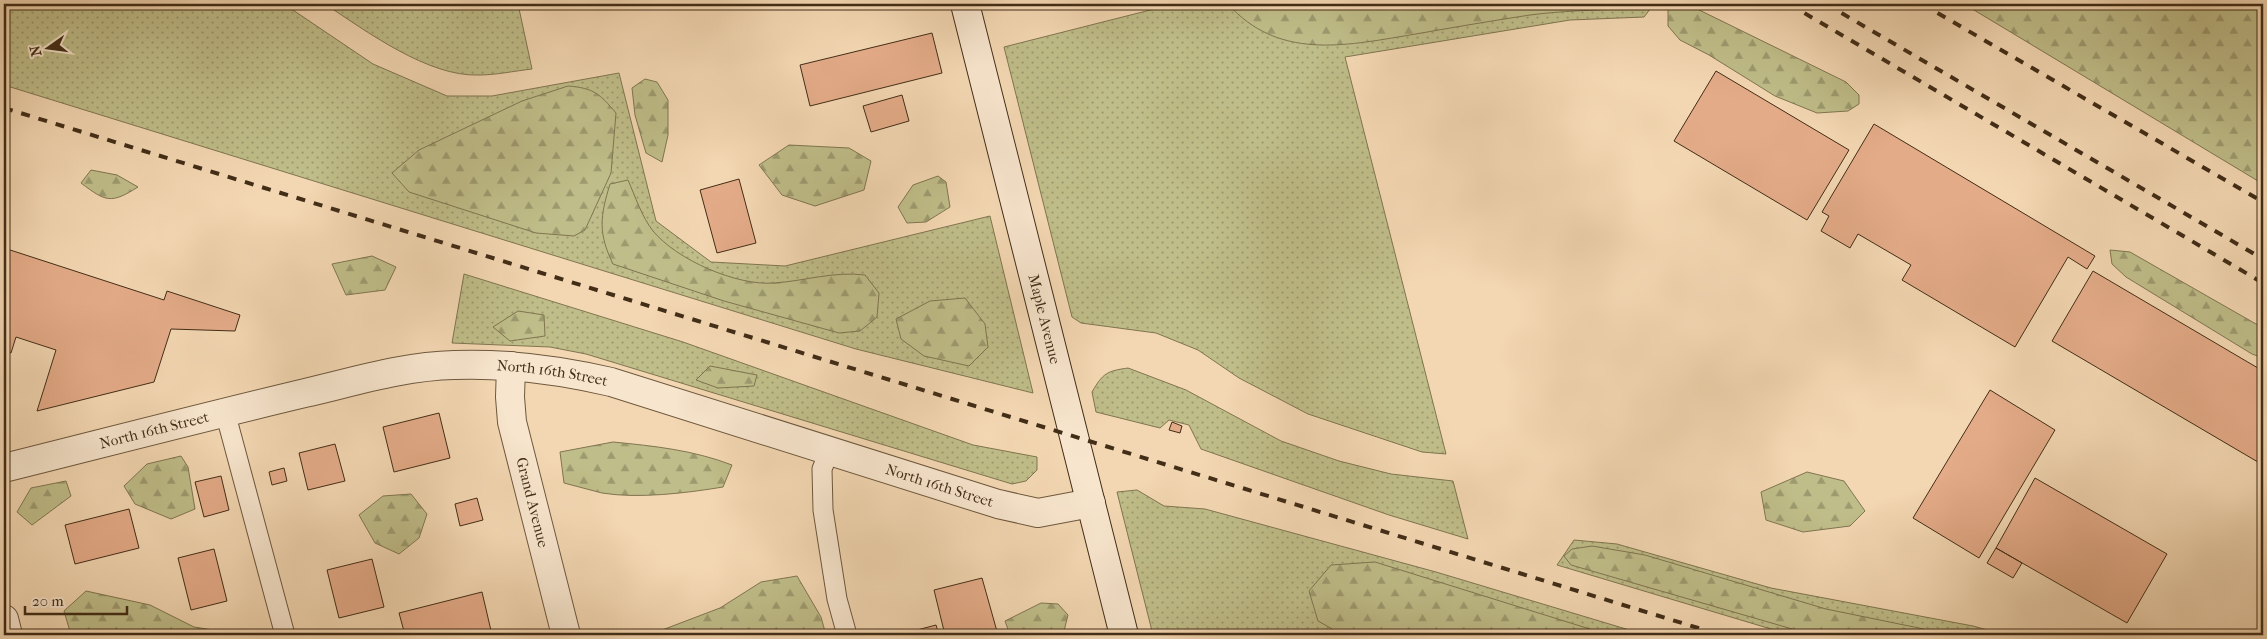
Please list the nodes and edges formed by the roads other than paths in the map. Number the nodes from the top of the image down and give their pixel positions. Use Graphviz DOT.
graph roads {
  1 [pos="965,4"];
  2 [pos="512,366"];
  3 [pos="225,412"];
  4 [pos="829,452"];
  5 [pos="4,468"];
  6 [pos="1091,503"];
  7 [pos="4,619"];
  8 [pos="8,635"];
  9 [pos="285,635"];
  10 [pos="566,635"];
  11 [pos="847,635"];
  12 [pos="1124,635"];
  1 -- 6 [label="street, Maple Avenue"];
  2 -- 3 [label="street, North 16th Street"];
  2 -- 4 [label="street, North 16th Street"];
  2 -- 10 [label="street, Grand Avenue"];
  3 -- 5 [label="street, North 16th Street"];
  3 -- 9 [label="lane"];
  4 -- 6 [label="street, North 16th Street"];
  4 -- 11 [label="lane"];
  6 -- 12 [label="street, Maple Avenue"];
  7 -- 8 [label="street"];
}
